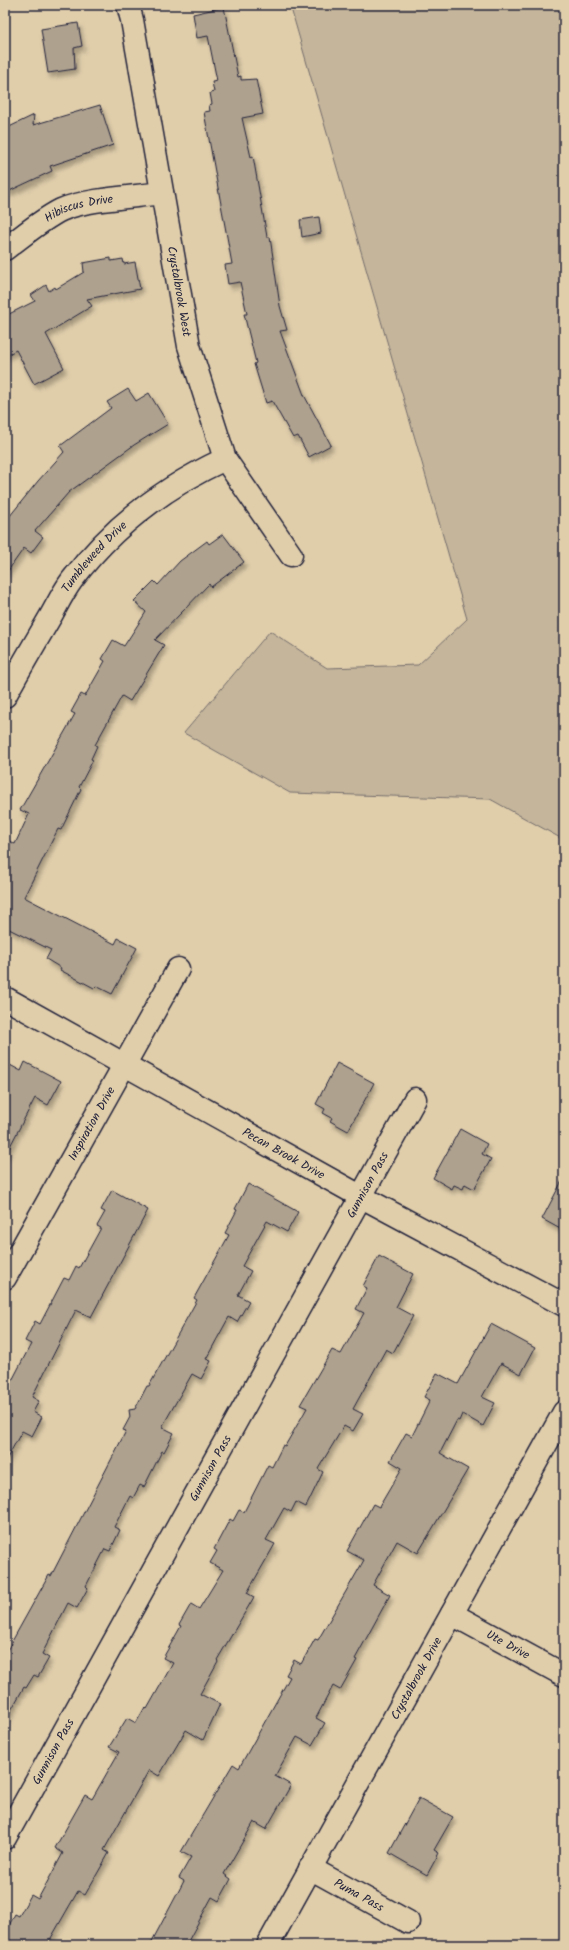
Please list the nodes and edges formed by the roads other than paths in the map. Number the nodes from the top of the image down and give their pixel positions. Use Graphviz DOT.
graph roads {
  1 [pos="128,5"];
  2 [pos="162,193"];
  3 [pos="5,249"];
  4 [pos="225,459"];
  5 [pos="290,555"];
  6 [pos="10,674"];
  7 [pos="5,696"];
  8 [pos="178,969"];
  9 [pos="5,998"];
  10 [pos="125,1063"];
  11 [pos="415,1099"];
  12 [pos="360,1196"];
  13 [pos="5,1278"];
  14 [pos="564,1305"];
  15 [pos="564,1412"];
  16 [pos="452,1614"];
  17 [pos="564,1676"];
  18 [pos="5,1838"];
  19 [pos="310,1868"];
  20 [pos="408,1922"];
  21 [pos="268,1945"];
  1 -- 2 [label="street, Crystalbrook West"];
  2 -- 3 [label="street, Hibiscus Drive"];
  2 -- 4 [label="street, Crystalbrook West"];
  4 -- 5 [label="street, Crystalbrook West"];
  4 -- 6 [label="street, Tumbleweed Drive"];
  6 -- 7 [label="street, Tumbleweed Drive"];
  8 -- 10 [label="street, Inspiration Drive"];
  9 -- 10 [label="street, Pecan Brook Drive"];
  10 -- 12 [label="street, Pecan Brook Drive"];
  10 -- 13 [label="street, Inspiration Drive"];
  11 -- 12 [label="street, Gunnison Pass"];
  12 -- 14 [label="street, Pecan Brook Drive"];
  12 -- 18 [label="street, Gunnison Pass"];
  15 -- 16 [label="street, Crystalbrook Drive"];
  16 -- 17 [label="street, Ute Drive"];
  16 -- 19 [label="street, Crystalbrook Drive"];
  19 -- 20 [label="street, Puma Pass"];
  19 -- 21 [label="street, Crystalbrook Drive"];
}
